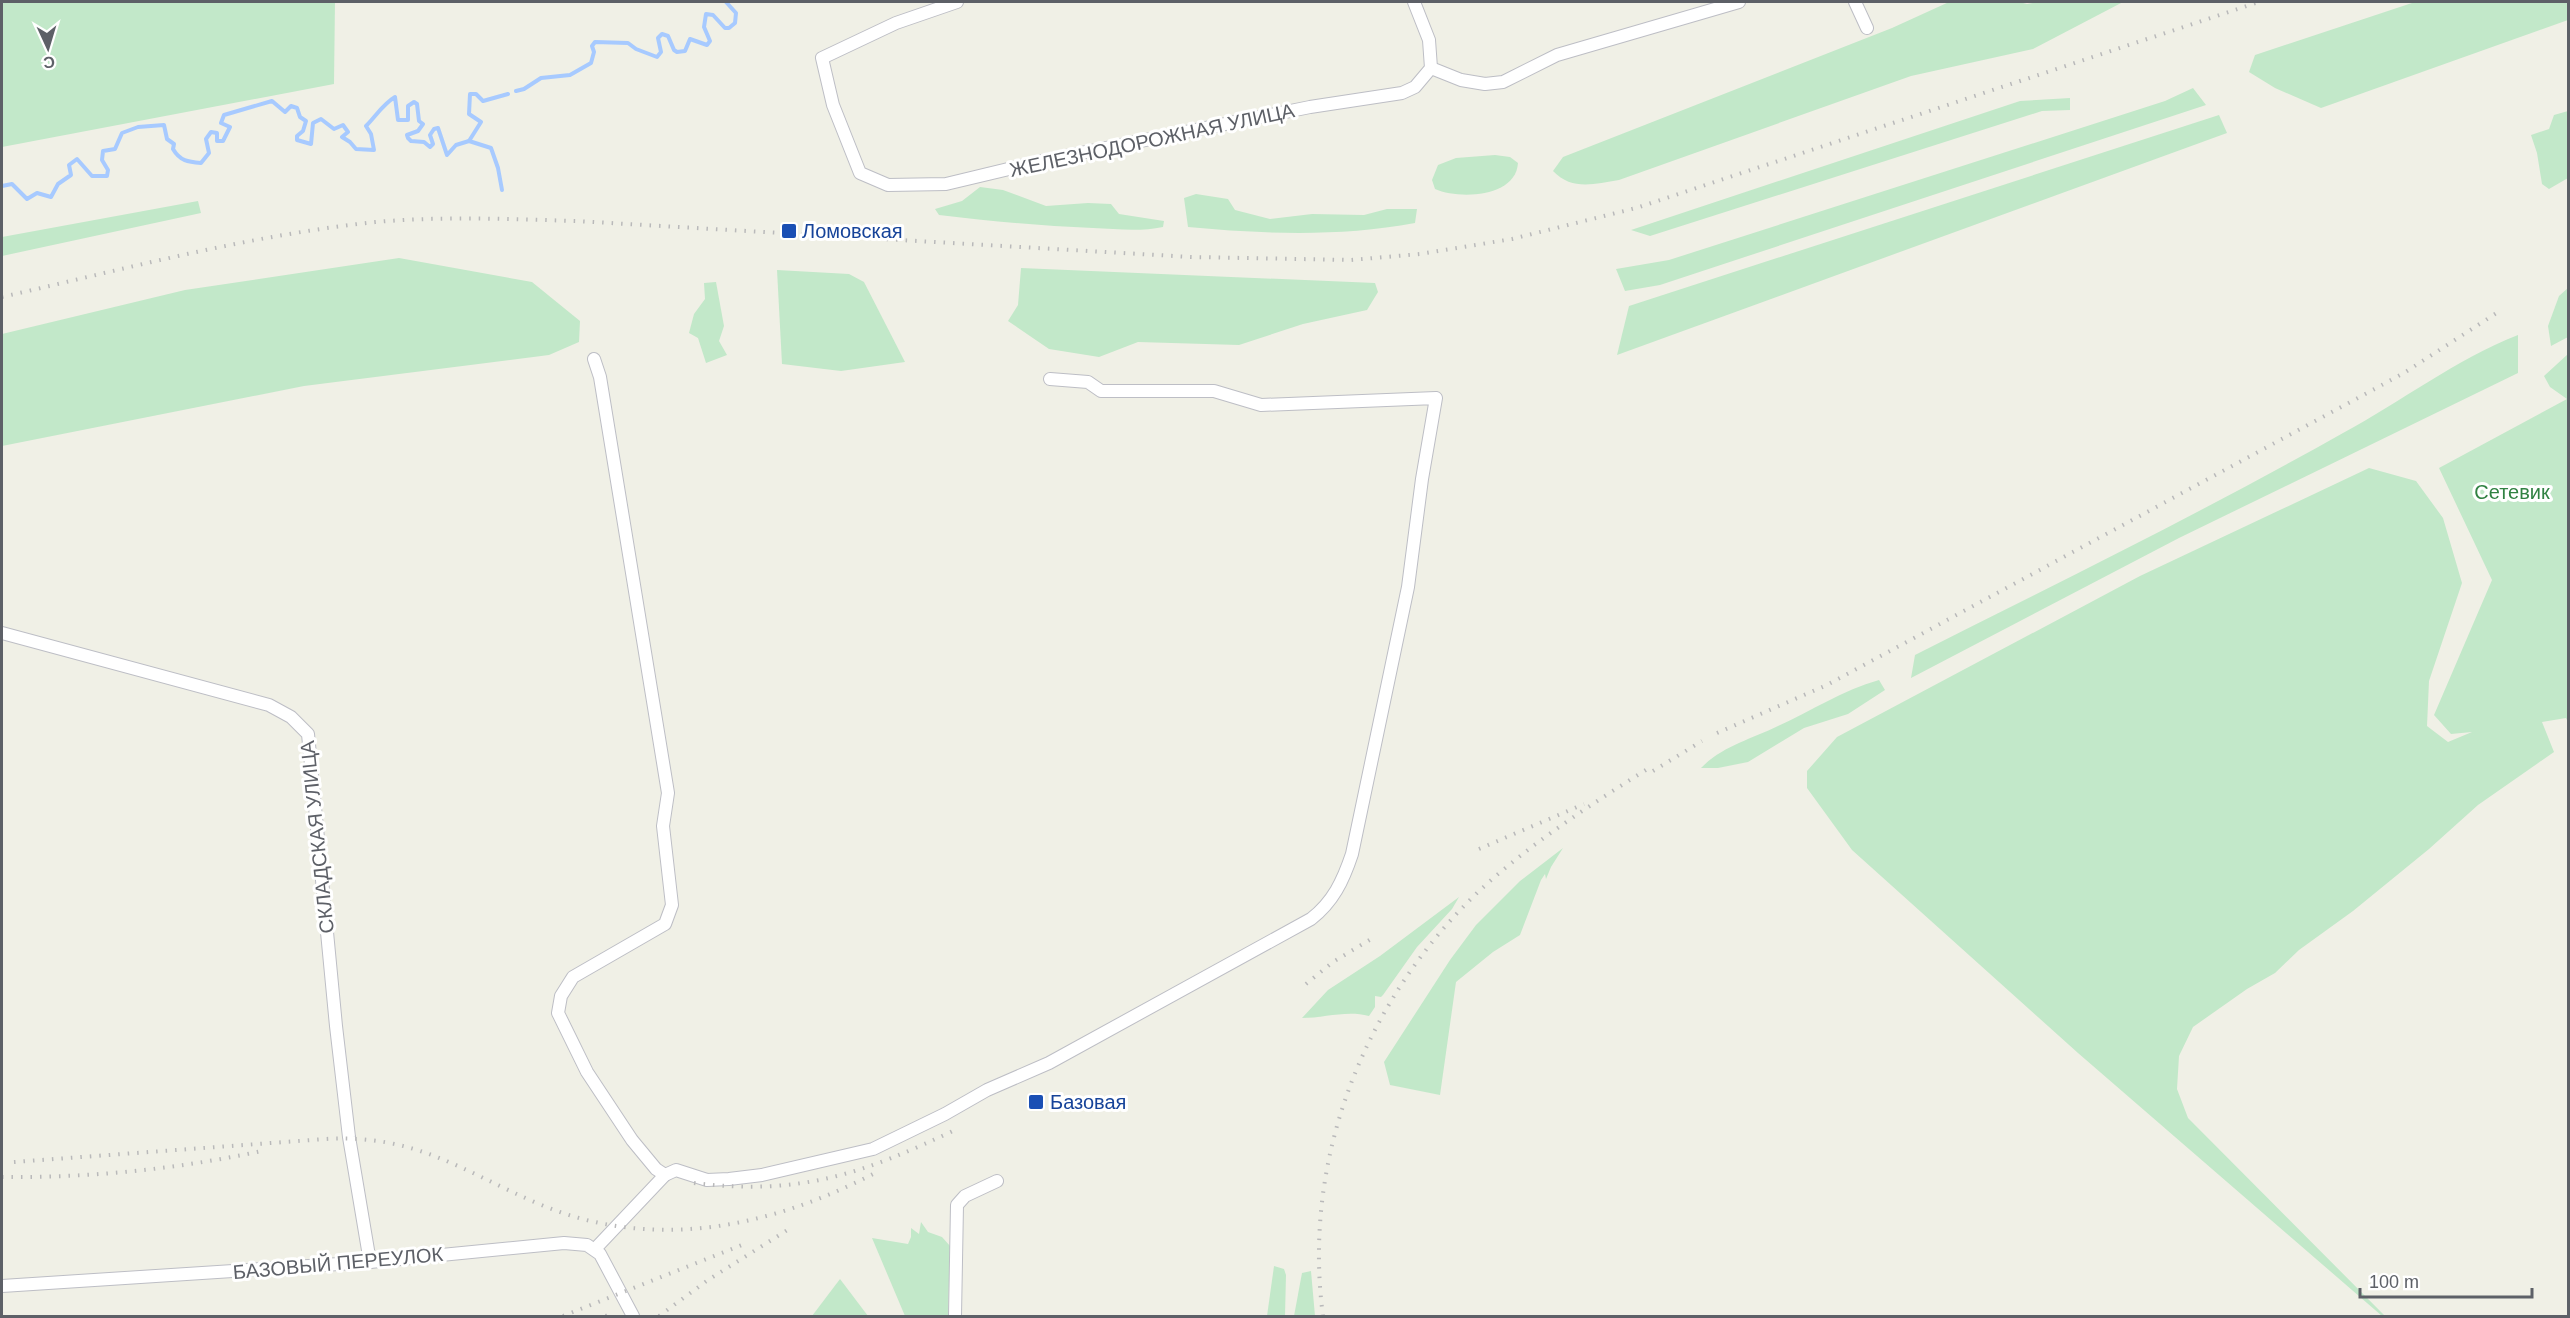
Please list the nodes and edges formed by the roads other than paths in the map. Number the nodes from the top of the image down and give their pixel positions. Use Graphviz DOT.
graph roads {
  1 [pos="957,2"];
  2 [pos="1414,2"];
  3 [pos="1739,2"];
  4 [pos="1855,2"];
  5 [pos="1867,28"];
  6 [pos="1431,68"];
  7 [pos="594,359"];
  8 [pos="1050,379"];
  9 [pos="2,633"];
  10 [pos="664,1175"];
  11 [pos="997,1181"];
  12 [pos="595,1249"];
  13 [pos="370,1262"];
  14 [pos="2,1286"];
  15 [pos="633,1317"];
  16 [pos="955,1317"];
  1 -- 6 [label="street, ЖЕЛЕЗНОДОРОЖНАЯ УЛИЦА"];
  2 -- 6 [label="street"];
  3 -- 6 [label="street"];
  4 -- 5 [label="street"];
  7 -- 10 [label="street"];
  8 -- 10 [label="street"];
  9 -- 13 [label="street, СКЛАДСКАЯ УЛИЦА"];
  10 -- 12 [label="street"];
  11 -- 16 [label="street"];
  12 -- 13 [label="street, БАЗОВЫЙ ПЕРЕУЛОК"];
  12 -- 15 [label="street"];
  13 -- 14 [label="street, БАЗОВЫЙ ПЕРЕУЛОК"];
}
